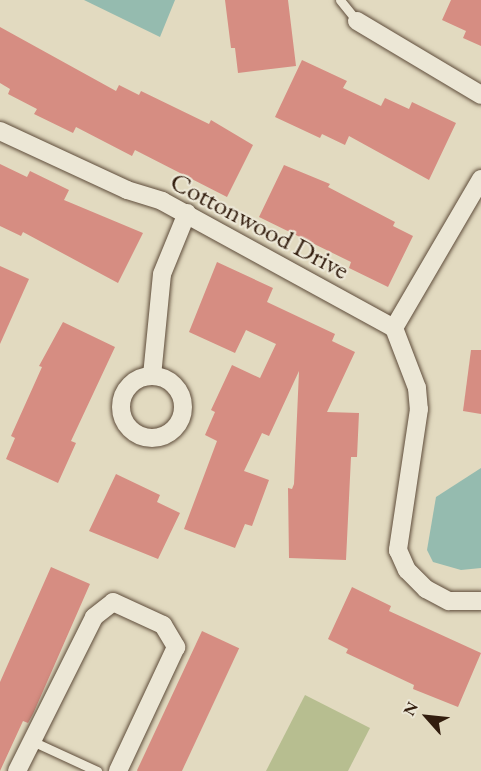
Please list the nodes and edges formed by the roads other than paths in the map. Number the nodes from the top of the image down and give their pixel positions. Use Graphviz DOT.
graph roads {
  1 [pos="340,0"];
  2 [pos="357,21"];
  3 [pos="481,94"];
  4 [pos="0,131"];
  5 [pos="481,179"];
  6 [pos="187,213"];
  7 [pos="394,328"];
  8 [pos="152,376"];
  9 [pos="481,601"];
  10 [pos="32,741"];
  11 [pos="17,771"];
  12 [pos="97,771"];
  13 [pos="118,771"];
  1 -- 2 [label="lane"];
  2 -- 3 [label="street"];
  4 -- 6 [label="street, Cottonwood Drive"];
  5 -- 7 [label="street"];
  6 -- 7 [label="street, Cottonwood Drive"];
  6 -- 8 [label="street"];
  7 -- 9 [label="street"];
  10 -- 11 [label="street"];
  10 -- 12 [label="lane"];
  10 -- 13 [label="street"];
}
